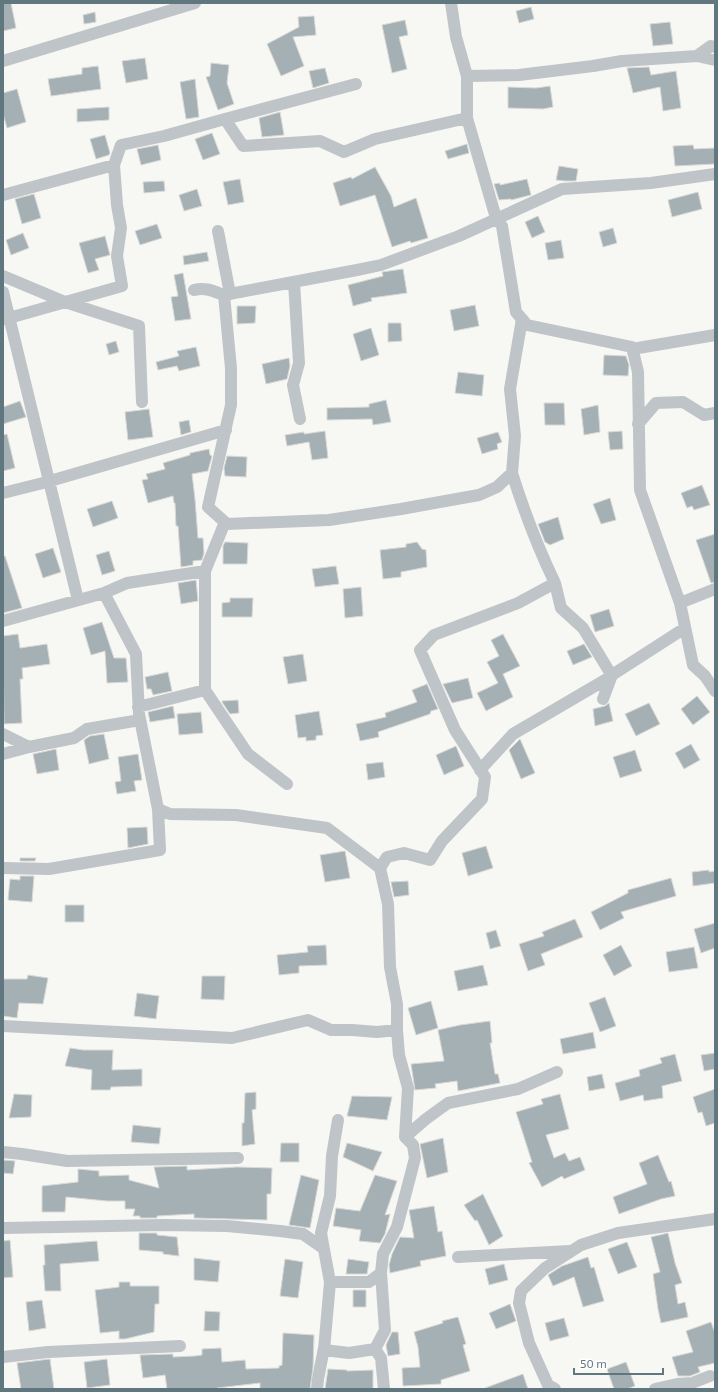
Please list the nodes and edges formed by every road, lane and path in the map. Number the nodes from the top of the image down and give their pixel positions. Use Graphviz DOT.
graph roads {
  1 [pos="195,3"];
  2 [pos="451,3"];
  3 [pos="161,8"];
  4 [pos="715,47"];
  5 [pos="697,56"];
  6 [pos="715,60"];
  7 [pos="3,61"];
  8 [pos="467,76"];
  9 [pos="356,84"];
  10 [pos="467,118"];
  11 [pos="225,119"];
  12 [pos="114,165"];
  13 [pos="715,174"];
  14 [pos="3,195"];
  15 [pos="496,218"];
  16 [pos="218,231"];
  17 [pos="3,276"];
  18 [pos="294,282"];
  19 [pos="194,290"];
  20 [pos="3,292"];
  21 [pos="227,295"];
  22 [pos="65,302"];
  23 [pos="6,318"];
  24 [pos="522,319"];
  25 [pos="715,335"];
  26 [pos="632,349"];
  27 [pos="142,402"];
  28 [pos="715,413"];
  29 [pos="300,419"];
  30 [pos="638,424"];
  31 [pos="226,430"];
  32 [pos="512,473"];
  33 [pos="49,481"];
  34 [pos="3,493"];
  35 [pos="224,522"];
  36 [pos="205,571"];
  37 [pos="555,583"];
  38 [pos="715,589"];
  39 [pos="104,593"];
  40 [pos="78,600"];
  41 [pos="680,603"];
  42 [pos="3,621"];
  43 [pos="686,628"];
  44 [pos="612,676"];
  45 [pos="205,690"];
  46 [pos="715,690"];
  47 [pos="603,699"];
  48 [pos="138,707"];
  49 [pos="140,720"];
  50 [pos="3,734"];
  51 [pos="28,747"];
  52 [pos="3,754"];
  53 [pos="480,770"];
  54 [pos="287,784"];
  55 [pos="158,809"];
  56 [pos="3,868"];
  57 [pos="380,868"];
  58 [pos="3,1026"];
  59 [pos="397,1030"];
  60 [pos="558,1072"];
  61 [pos="338,1120"];
  62 [pos="405,1137"];
  63 [pos="3,1152"];
  64 [pos="238,1158"];
  65 [pos="715,1220"];
  66 [pos="3,1228"];
  67 [pos="323,1248"];
  68 [pos="572,1251"];
  69 [pos="458,1257"];
  70 [pos="381,1273"];
  71 [pos="330,1282"];
  72 [pos="180,1346"];
  73 [pos="324,1348"];
  74 [pos="375,1349"];
  75 [pos="3,1357"];
  76 [pos="710,1376"];
  77 [pos="317,1389"];
  78 [pos="384,1389"];
  79 [pos="555,1389"];
  80 [pos="655,1389"];
  1 -- 3 [label="street"];
  2 -- 8 [label="street"];
  3 -- 7 [label="street"];
  4 -- 5 [label="street"];
  5 -- 6 [label="street"];
  5 -- 8 [label="street"];
  8 -- 10 [label="street"];
  9 -- 11 [label="street"];
  10 -- 11 [label="street"];
  10 -- 15 [label="street"];
  11 -- 12 [label="street"];
  12 -- 14 [label="street"];
  12 -- 22 [label="street"];
  13 -- 15 [label="street"];
  15 -- 18 [label="street"];
  15 -- 24 [label="street"];
  16 -- 21 [label="street"];
  17 -- 22 [label="street"];
  18 -- 21 [label="street"];
  18 -- 29 [label="street"];
  19 -- 21 [label="street"];
  20 -- 23 [label="street"];
  21 -- 31 [label="street"];
  22 -- 23 [label="street"];
  22 -- 27 [label="street"];
  23 -- 33 [label="street"];
  24 -- 26 [label="street"];
  24 -- 32 [label="street"];
  25 -- 26 [label="street"];
  26 -- 30 [label="street"];
  28 -- 30 [label="street"];
  30 -- 41 [label="street"];
  31 -- 33 [label="street"];
  31 -- 35 [label="street"];
  32 -- 35 [label="street"];
  32 -- 37 [label="street"];
  33 -- 34 [label="street"];
  33 -- 40 [label="street"];
  35 -- 36 [label="street"];
  36 -- 39 [label="street"];
  36 -- 45 [label="street"];
  37 -- 44 [label="street"];
  37 -- 53 [label="street"];
  38 -- 41 [label="street"];
  39 -- 40 [label="street"];
  39 -- 48 [label="street"];
  40 -- 42 [label="street"];
  41 -- 43 [label="street"];
  43 -- 44 [label="street"];
  43 -- 46 [label="street"];
  44 -- 47 [label="street"];
  44 -- 53 [label="street"];
  45 -- 48 [label="street"];
  45 -- 54 [label="street"];
  48 -- 49 [label="street"];
  49 -- 51 [label="street"];
  49 -- 55 [label="street"];
  50 -- 51 [label="street"];
  51 -- 52 [label="street"];
  53 -- 57 [label="street"];
  55 -- 56 [label="street"];
  55 -- 57 [label="street"];
  57 -- 59 [label="street"];
  58 -- 59 [label="street"];
  59 -- 62 [label="street"];
  60 -- 62 [label="street"];
  61 -- 67 [label="street"];
  62 -- 70 [label="street"];
  63 -- 64 [label="street"];
  65 -- 68 [label="street"];
  66 -- 67 [label="street"];
  67 -- 71 [label="street"];
  68 -- 69 [label="street"];
  68 -- 79 [label="street"];
  70 -- 71 [label="street"];
  70 -- 74 [label="street"];
  71 -- 73 [label="street"];
  72 -- 75 [label="street"];
  73 -- 74 [label="street"];
  73 -- 77 [label="street"];
  74 -- 78 [label="street"];
  76 -- 80 [label="street"];
}
